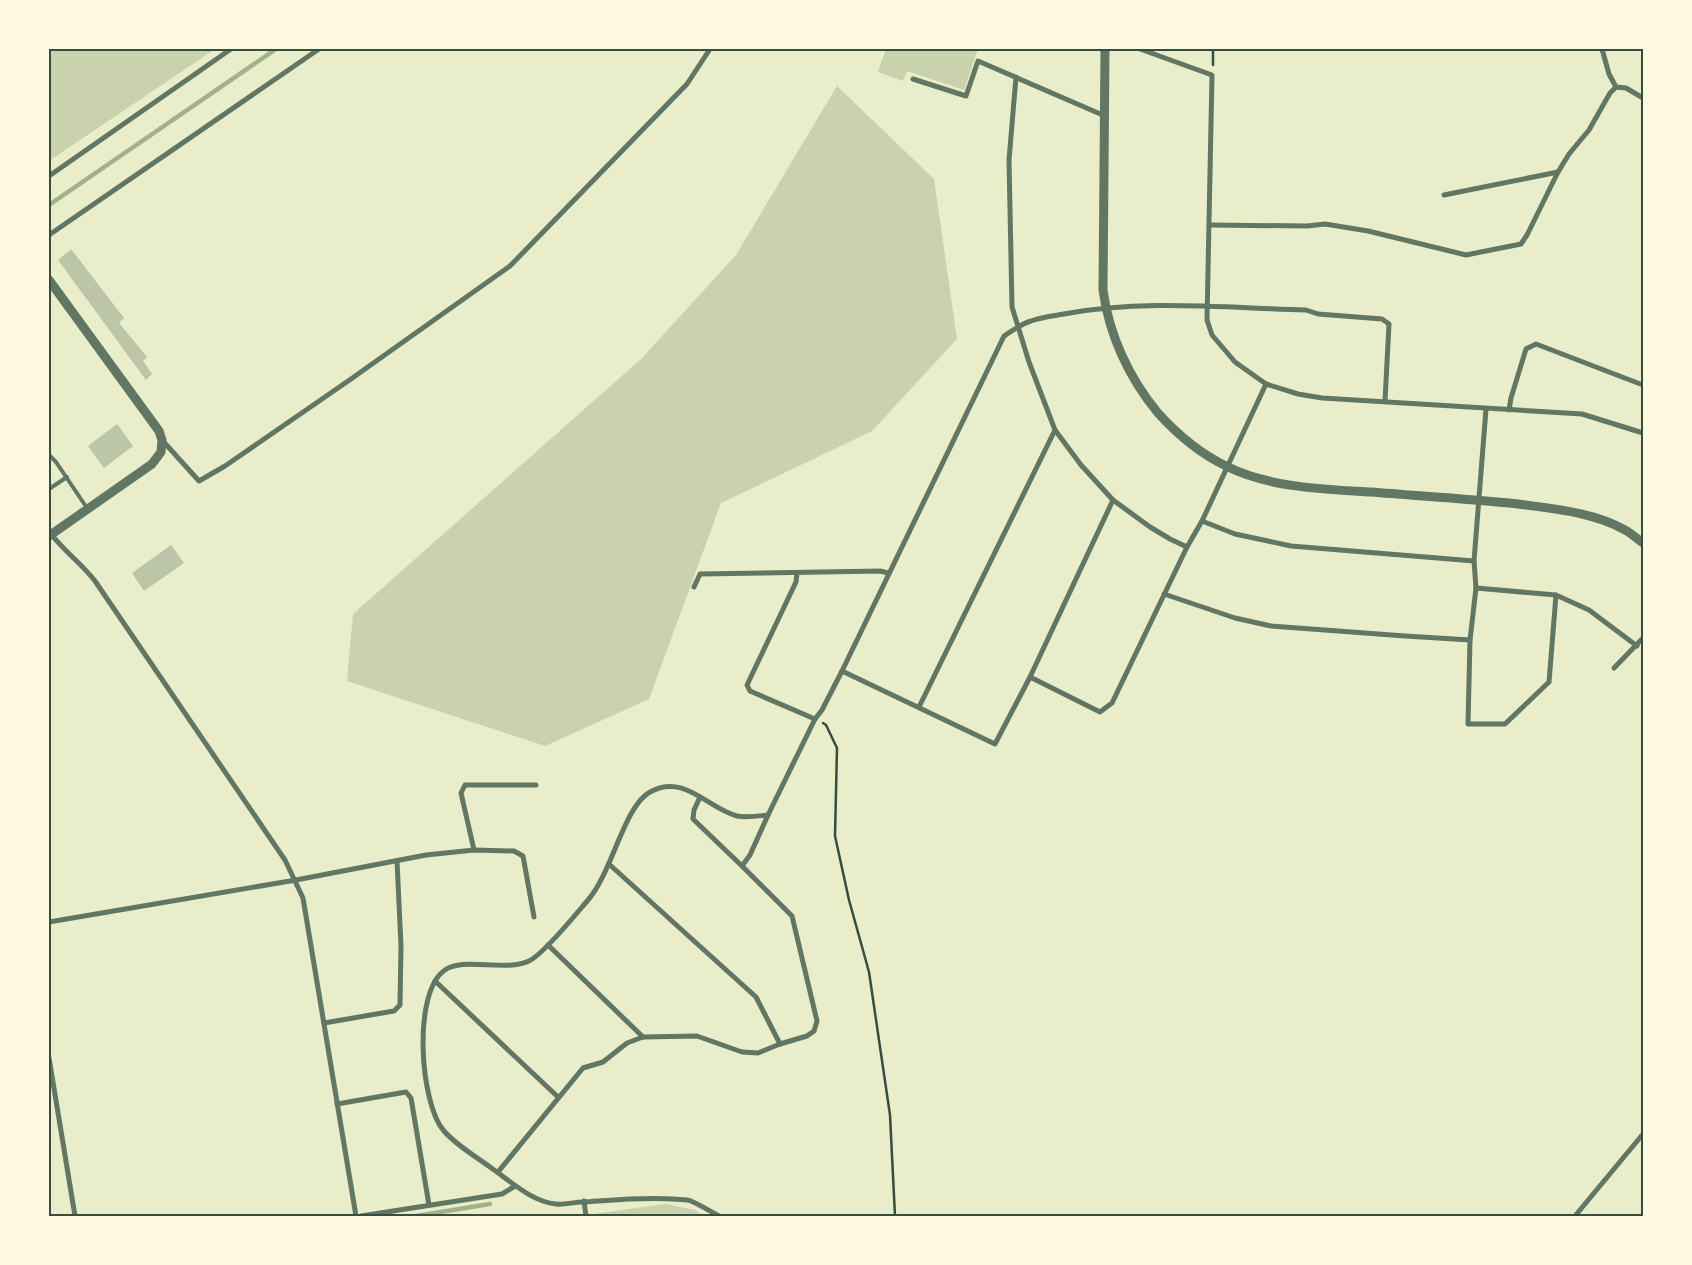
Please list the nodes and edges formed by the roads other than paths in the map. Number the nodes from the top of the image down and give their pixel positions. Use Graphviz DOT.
graph roads {
  1 [pos="231,49"];
  2 [pos="319,49"];
  3 [pos="710,49"];
  4 [pos="1105,49"];
  5 [pos="1140,49"];
  6 [pos="1602,49"];
  7 [pos="1016,77"];
  8 [pos="913,79"];
  9 [pos="1616,88"];
  10 [pos="1643,98"];
  11 [pos="1106,116"];
  12 [pos="1558,172"];
  13 [pos="49,176"];
  14 [pos="1444,195"];
  15 [pos="1210,225"];
  16 [pos="49,234"];
  17 [pos="49,280"];
  18 [pos="1208,306"];
  19 [pos="1105,307"];
  20 [pos="1018,326"];
  21 [pos="1266,384"];
  22 [pos="1643,385"];
  23 [pos="1385,401"];
  24 [pos="1486,409"];
  25 [pos="1509,410"];
  26 [pos="1055,430"];
  27 [pos="1643,433"];
  28 [pos="162,440"];
  29 [pos="49,456"];
  30 [pos="1226,466"];
  31 [pos="67,477"];
  32 [pos="49,489"];
  33 [pos="1113,500"];
  34 [pos="1479,500"];
  35 [pos="88,508"];
  36 [pos="1202,521"];
  37 [pos="50,535"];
  38 [pos="1643,543"];
  39 [pos="1186,547"];
  40 [pos="1474,561"];
  41 [pos="797,573"];
  42 [pos="888,573"];
  43 [pos="694,587"];
  44 [pos="1476,588"];
  45 [pos="1164,594"];
  46 [pos="1556,595"];
  47 [pos="1643,638"];
  48 [pos="1470,640"];
  49 [pos="1637,646"];
  50 [pos="1614,668"];
  51 [pos="842,671"];
  52 [pos="1030,677"];
  53 [pos="919,707"];
  54 [pos="815,719"];
  55 [pos="536,785"];
  56 [pos="700,797"];
  57 [pos="768,815"];
  58 [pos="474,850"];
  59 [pos="397,861"];
  60 [pos="610,865"];
  61 [pos="742,866"];
  62 [pos="296,880"];
  63 [pos="534,918"];
  64 [pos="49,922"];
  65 [pos="548,944"];
  66 [pos="435,981"];
  67 [pos="324,1023"];
  68 [pos="643,1037"];
  69 [pos="780,1044"];
  70 [pos="49,1058"];
  71 [pos="558,1097"];
  72 [pos="337,1104"];
  73 [pos="1643,1134"];
  74 [pos="498,1172"];
  75 [pos="514,1186"];
  76 [pos="584,1202"];
  77 [pos="429,1205"];
  78 [pos="75,1216"];
  79 [pos="356,1216"];
  80 [pos="361,1216"];
  81 [pos="586,1216"];
  82 [pos="719,1216"];
  83 [pos="1575,1216"];
  1 -- 13 [label="street"];
  2 -- 16 [label="street"];
  3 -- 28 [label="street"];
  4 -- 11 [label="street"];
  5 -- 15 [label="street"];
  6 -- 9 [label="street"];
  7 -- 8 [label="street"];
  7 -- 11 [label="street"];
  7 -- 20 [label="street"];
  9 -- 10 [label="street"];
  9 -- 12 [label="street"];
  11 -- 19 [label="street"];
  12 -- 14 [label="street"];
  12 -- 15 [label="street"];
  15 -- 18 [label="street"];
  17 -- 28 [label="street"];
  18 -- 19 [label="street"];
  18 -- 21 [label="street"];
  18 -- 23 [label="street"];
  19 -- 20 [label="street"];
  19 -- 30 [label="street"];
  20 -- 26 [label="street"];
  20 -- 42 [label="street"];
  21 -- 23 [label="street"];
  21 -- 30 [label="street"];
  22 -- 25 [label="street"];
  23 -- 24 [label="street"];
  24 -- 25 [label="street"];
  24 -- 34 [label="street"];
  25 -- 27 [label="street"];
  26 -- 33 [label="street"];
  26 -- 53 [label="street"];
  28 -- 35 [label="street"];
  29 -- 31 [label="lane"];
  30 -- 34 [label="street"];
  30 -- 36 [label="street"];
  31 -- 32 [label="lane"];
  31 -- 35 [label="lane"];
  33 -- 39 [label="street"];
  33 -- 52 [label="street"];
  34 -- 38 [label="street"];
  34 -- 40 [label="street"];
  35 -- 37 [label="street"];
  36 -- 39 [label="street"];
  36 -- 40 [label="street"];
  37 -- 62 [label="street"];
  39 -- 45 [label="street"];
  40 -- 44 [label="street"];
  41 -- 42 [label="street"];
  41 -- 43 [label="street"];
  41 -- 54 [label="street"];
  42 -- 51 [label="street"];
  44 -- 46 [label="street"];
  44 -- 48 [label="street"];
  45 -- 48 [label="street"];
  45 -- 52 [label="street"];
  46 -- 48 [label="street"];
  46 -- 49 [label="street"];
  47 -- 49 [label="street"];
  49 -- 50 [label="street"];
  51 -- 53 [label="street"];
  51 -- 54 [label="street"];
  52 -- 53 [label="street"];
  54 -- 57 [label="street"];
  55 -- 58 [label="street"];
  56 -- 57 [label="street"];
  56 -- 60 [label="street"];
  56 -- 61 [label="street"];
  57 -- 61 [label="street"];
  58 -- 59 [label="street"];
  58 -- 63 [label="street"];
  59 -- 62 [label="street"];
  59 -- 67 [label="street"];
  60 -- 65 [label="street"];
  60 -- 69 [label="street"];
  61 -- 69 [label="street"];
  62 -- 64 [label="street"];
  62 -- 67 [label="street"];
  65 -- 66 [label="street"];
  65 -- 68 [label="street"];
  66 -- 71 [label="street"];
  66 -- 74 [label="street"];
  67 -- 72 [label="street"];
  68 -- 69 [label="street"];
  68 -- 71 [label="street"];
  70 -- 78 [label="street"];
  71 -- 74 [label="street"];
  72 -- 77 [label="street"];
  72 -- 79 [label="street"];
  73 -- 83 [label="street"];
  74 -- 75 [label="street"];
  75 -- 76 [label="street"];
  75 -- 77 [label="street"];
  76 -- 81 [label="street"];
  76 -- 82 [label="street"];
  77 -- 80 [label="street"];
}
